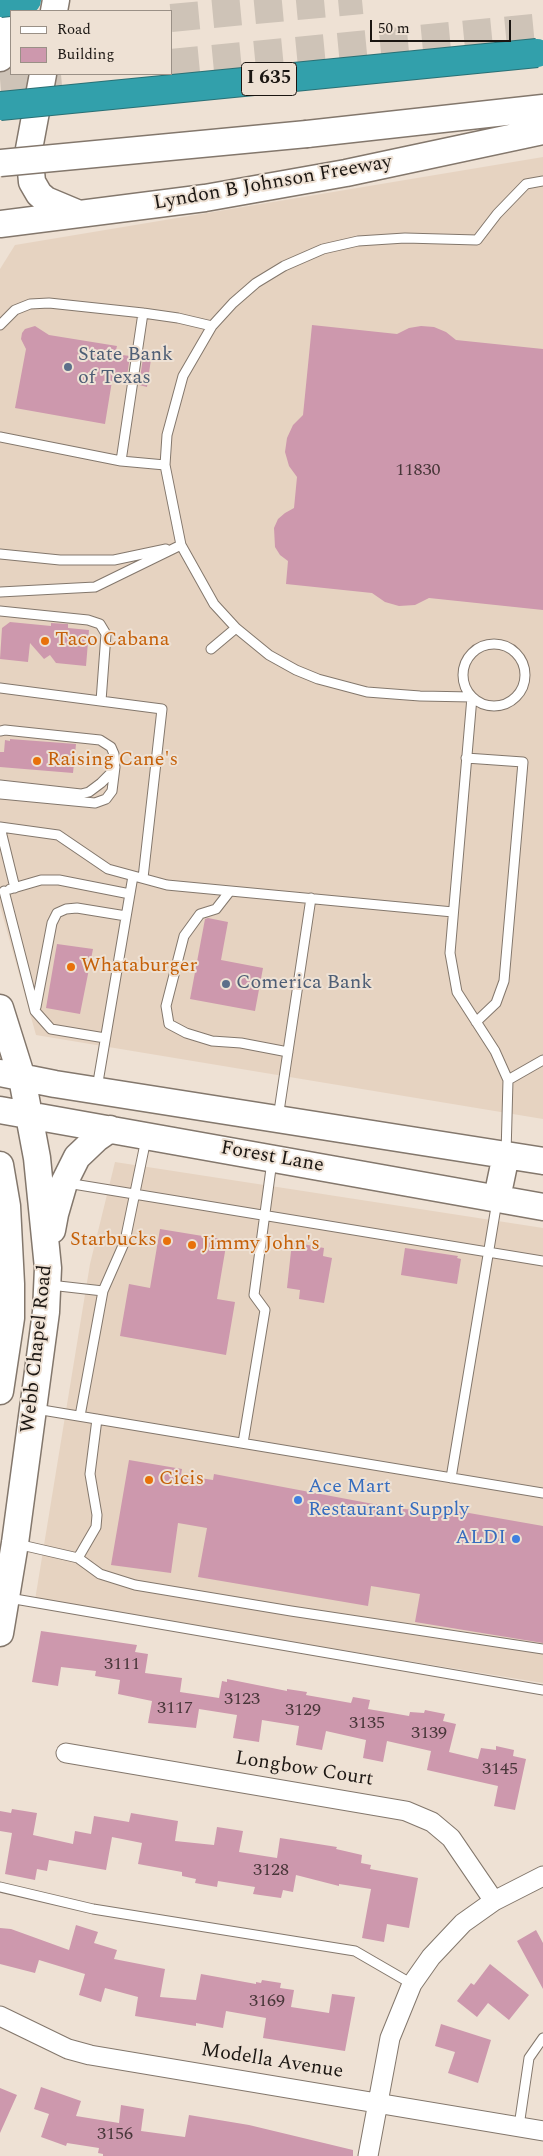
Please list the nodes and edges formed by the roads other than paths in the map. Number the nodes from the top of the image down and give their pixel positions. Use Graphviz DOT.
graph roads {
  1 [pos="11,0"];
  2 [pos="26,0"];
  3 [pos="0,3"];
  4 [pos="537,53"];
  5 [pos="0,58"];
  6 [pos="43,75"];
  7 [pos="0,106"];
  8 [pos="543,108"];
  9 [pos="543,131"];
  10 [pos="0,164"];
  11 [pos="543,181"];
  12 [pos="79,214"];
  13 [pos="0,224"];
  14 [pos="143,313"];
  15 [pos="0,325"];
  16 [pos="212,326"];
  17 [pos="0,438"];
  18 [pos="121,461"];
  19 [pos="165,466"];
  20 [pos="181,545"];
  21 [pos="0,554"];
  22 [pos="0,592"];
  23 [pos="0,611"];
  24 [pos="236,628"];
  25 [pos="211,650"];
  26 [pos="0,688"];
  27 [pos="472,697"];
  28 [pos="102,700"];
  29 [pos="0,731"];
  30 [pos="466,758"];
  31 [pos="115,764"];
  32 [pos="0,785"];
  33 [pos="0,794"];
  34 [pos="133,876"];
  35 [pos="143,878"];
  36 [pos="16,888"];
  37 [pos="230,891"];
  38 [pos="2,892"];
  39 [pos="130,894"];
  40 [pos="311,898"];
  41 [pos="453,912"];
  42 [pos="126,916"];
  43 [pos="0,1008"];
  44 [pos="36,1011"];
  45 [pos="476,1022"];
  46 [pos="105,1038"];
  47 [pos="288,1052"];
  48 [pos="543,1060"];
  49 [pos="11,1076"];
  50 [pos="508,1080"];
  51 [pos="96,1091"];
  52 [pos="0,1110"];
  53 [pos="29,1115"];
  54 [pos="278,1120"];
  55 [pos="110,1130"];
  56 [pos="146,1136"];
  57 [pos="506,1155"];
  58 [pos="272,1158"];
  59 [pos="543,1161"];
  60 [pos="1,1177"];
  61 [pos="64,1183"];
  62 [pos="135,1193"];
  63 [pos="497,1198"];
  64 [pos="543,1206"];
  65 [pos="264,1215"];
  66 [pos="488,1252"];
  67 [pos="4,1256"];
  68 [pos="48,1258"];
  69 [pos="543,1261"];
  70 [pos="48,1284"];
  71 [pos="103,1291"];
  72 [pos="0,1392"];
  73 [pos="0,1408"];
  74 [pos="33,1409"];
  75 [pos="80,1416"];
  76 [pos="97,1420"];
  77 [pos="243,1443"];
  78 [pos="451,1478"];
  79 [pos="543,1493"];
  80 [pos="14,1543"];
  81 [pos="78,1558"];
  82 [pos="6,1598"];
  83 [pos="0,1633"];
  84 [pos="543,1649"];
  85 [pos="543,1690"];
  86 [pos="66,1753"];
  87 [pos="543,1876"];
  88 [pos="0,1887"];
  89 [pos="494,1901"];
  90 [pos="412,1984"];
  91 [pos="0,2016"];
  92 [pos="543,2038"];
  93 [pos="377,2102"];
  94 [pos="519,2126"];
  95 [pos="543,2131"];
  96 [pos="368,2156"];
  1 -- 5 [label="main road"];
  2 -- 3 [label="highway, bridge"];
  4 -- 7 [label="highway, I 635, bridge"];
  6 -- 12 [label="main road"];
  8 -- 10 [label="main road, bridge"];
  9 -- 12 [label="main road, Lyndon B Johnson Freeway"];
  11 -- 16 [label="lane"];
  12 -- 13 [label="main road, Lyndon B Johnson Freeway"];
  14 -- 15 [label="lane"];
  14 -- 16 [label="lane"];
  14 -- 18 [label="lane"];
  16 -- 19 [label="lane"];
  17 -- 18 [label="lane"];
  18 -- 19 [label="lane"];
  19 -- 20 [label="lane"];
  20 -- 21 [label="lane"];
  20 -- 22 [label="lane"];
  20 -- 24 [label="lane"];
  23 -- 28 [label="lane"];
  24 -- 25 [label="lane"];
  24 -- 27 [label="lane"];
  26 -- 28 [label="lane"];
  27 -- 27 [label="lane"];
  27 -- 30 [label="lane"];
  28 -- 35 [label="lane"];
  29 -- 31 [label="lane"];
  30 -- 41 [label="lane"];
  30 -- 45 [label="lane"];
  31 -- 32 [label="lane"];
  31 -- 33 [label="lane"];
  34 -- 35 [label="lane"];
  34 -- 36 [label="lane"];
  34 -- 39 [label="lane"];
  35 -- 37 [label="lane"];
  36 -- 38 [label="lane"];
  36 -- 39 [label="lane"];
  37 -- 40 [label="lane"];
  37 -- 47 [label="lane"];
  38 -- 44 [label="lane"];
  39 -- 42 [label="lane"];
  40 -- 41 [label="lane"];
  40 -- 47 [label="lane"];
  41 -- 45 [label="lane"];
  42 -- 44 [label="lane"];
  42 -- 46 [label="lane"];
  43 -- 49 [label="main road, Webb Chapel Road"];
  44 -- 46 [label="lane"];
  45 -- 50 [label="lane"];
  46 -- 51 [label="lane"];
  47 -- 54 [label="lane"];
  48 -- 50 [label="lane"];
  49 -- 51 [label="main road, Forest Lane"];
  49 -- 53 [label="main road, Webb Chapel Road"];
  50 -- 57 [label="lane"];
  51 -- 54 [label="main road, Forest Lane"];
  52 -- 53 [label="main road, Forest Lane"];
  53 -- 55 [label="main road, Forest Lane"];
  53 -- 68 [label="main road, Webb Chapel Road"];
  54 -- 57 [label="main road, Forest Lane"];
  54 -- 58 [label="main road"];
  55 -- 56 [label="main road, Forest Lane"];
  55 -- 61 [label="main road"];
  56 -- 58 [label="main road, Forest Lane"];
  56 -- 62 [label="lane"];
  57 -- 59 [label="main road, Forest Lane"];
  57 -- 63 [label="main road"];
  58 -- 63 [label="main road, Forest Lane"];
  58 -- 65 [label="lane"];
  60 -- 67 [label="main road, Webb Chapel Road"];
  61 -- 62 [label="lane"];
  61 -- 68 [label="main road"];
  62 -- 65 [label="lane"];
  62 -- 71 [label="lane"];
  63 -- 64 [label="main road, Forest Lane"];
  63 -- 66 [label="lane"];
  65 -- 66 [label="lane"];
  65 -- 77 [label="lane"];
  66 -- 69 [label="lane"];
  66 -- 78 [label="lane"];
  67 -- 72 [label="main road, Webb Chapel Road"];
  68 -- 70 [label="main road, Webb Chapel Road"];
  70 -- 71 [label="lane"];
  70 -- 74 [label="main road, Webb Chapel Road"];
  71 -- 75 [label="lane"];
  73 -- 74 [label="main road"];
  74 -- 75 [label="lane"];
  74 -- 80 [label="main road, Webb Chapel Road"];
  75 -- 76 [label="lane"];
  76 -- 77 [label="lane"];
  76 -- 81 [label="lane"];
  77 -- 78 [label="lane"];
  78 -- 79 [label="lane"];
  80 -- 81 [label="lane"];
  80 -- 82 [label="main road, Webb Chapel Road"];
  81 -- 84 [label="lane"];
  82 -- 83 [label="main road, Webb Chapel Road"];
  82 -- 85 [label="lane"];
  86 -- 89 [label="street, Longbow Court"];
  87 -- 89 [label="street"];
  88 -- 90 [label="lane"];
  89 -- 90 [label="street"];
  90 -- 93 [label="street"];
  91 -- 93 [label="street, Modella Avenue"];
  92 -- 94 [label="lane"];
  93 -- 94 [label="street, Modella Avenue"];
  93 -- 96 [label="street"];
  94 -- 95 [label="street, Modella Avenue"];
}
